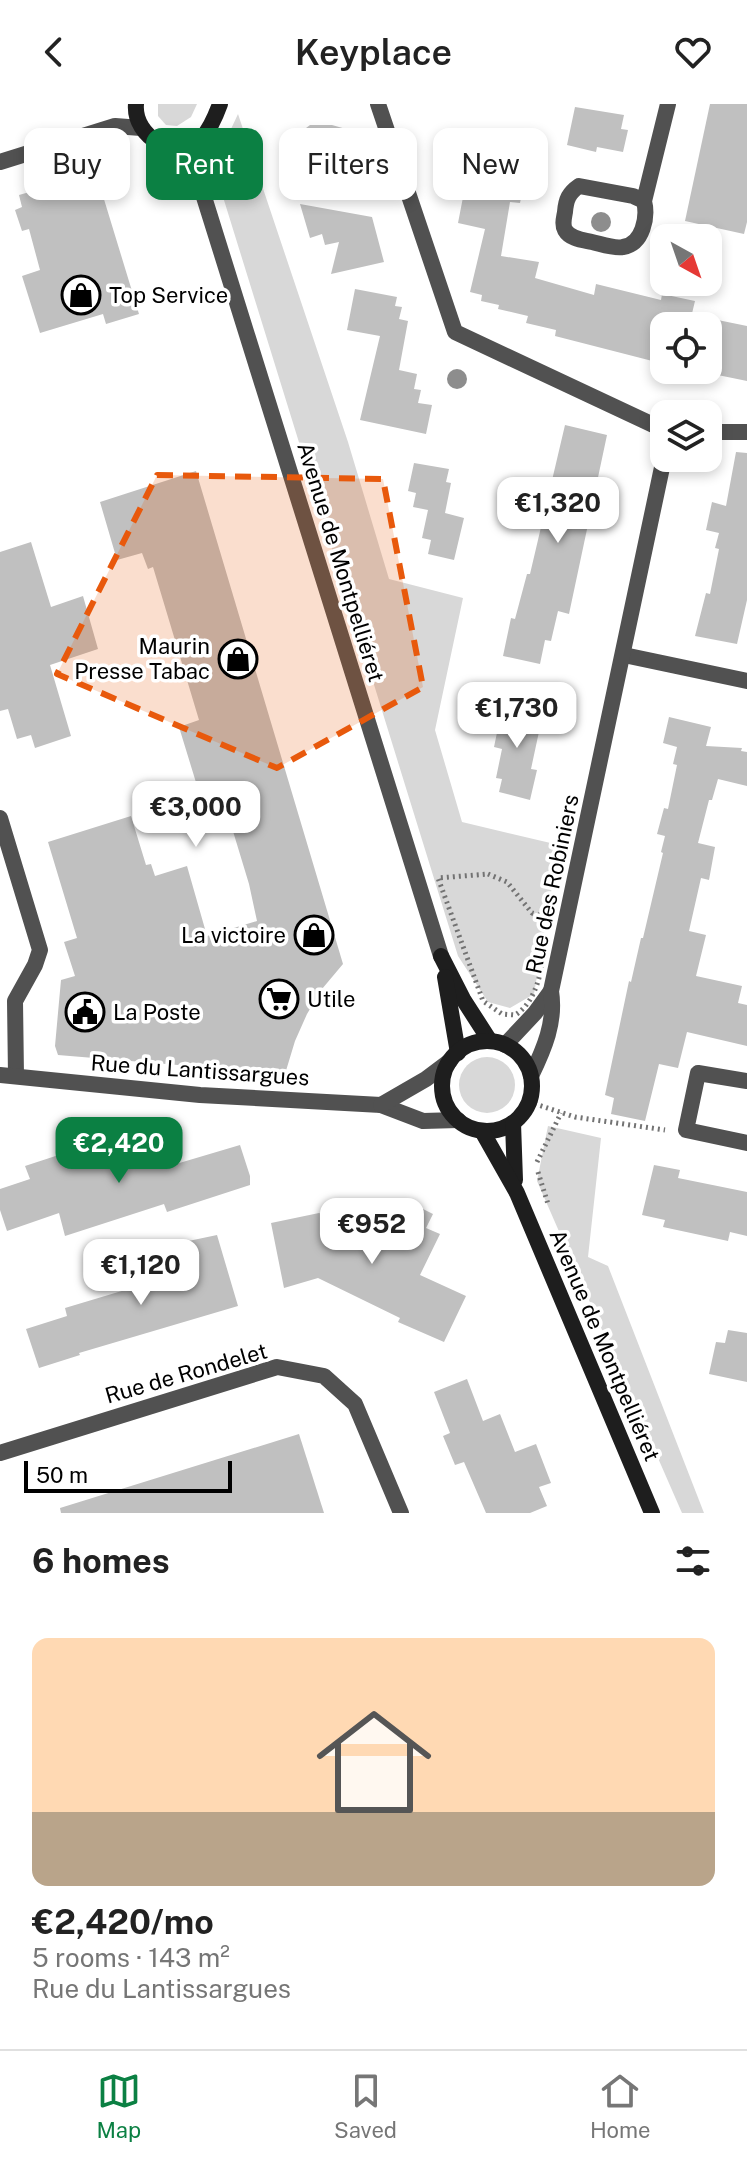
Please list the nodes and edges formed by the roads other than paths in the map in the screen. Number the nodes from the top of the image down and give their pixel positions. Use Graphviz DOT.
graph roads {
  1 [pos="220,104"];
  2 [pos="378,104"];
  3 [pos="668,104"];
  4 [pos="136,107"];
  5 [pos="115,126"];
  6 [pos="141,128"];
  7 [pos="208,128"];
  8 [pos="146,133"];
  9 [pos="0,162"];
  10 [pos="205,200"];
  11 [pos="644,201"];
  12 [pos="650,423"];
  13 [pos="722,432"];
  14 [pos="747,432"];
  15 [pos="661,472"];
  16 [pos="624,655"];
  17 [pos="747,681"];
  18 [pos="0,818"];
  19 [pos="441,956"];
  20 [pos="551,991"];
  21 [pos="498,1043"];
  22 [pos="454,1057"];
  23 [pos="8,1076"];
  24 [pos="531,1076"];
  25 [pos="747,1081"];
  26 [pos="381,1105"];
  27 [pos="458,1120"];
  28 [pos="513,1123"];
  29 [pos="482,1131"];
  30 [pos="747,1143"];
  31 [pos="517,1193"];
  32 [pos="0,1453"];
  33 [pos="401,1513"];
  34 [pos="652,1513"];
  1 -- 7 [label="street"];
  2 -- 12 [label="street"];
  3 -- 11 [label="street"];
  4 -- 5 [label="street"];
  4 -- 6 [label="street"];
  5 -- 6 [label="street"];
  5 -- 9 [label="street"];
  6 -- 8 [label="street, Avenue de Montpelliéret"];
  10 -- 19 [label="street, Avenue de Montpelliéret"];
  11 -- 11 [label="street"];
  13 -- 14 [label="street"];
  15 -- 16 [label="street, Rue des Robiniers"];
  16 -- 17 [label="street"];
  16 -- 20 [label="street, Rue des Robiniers"];
  18 -- 23 [label="street, Rue du Lantissargues"];
  19 -- 21 [label="street, Avenue de Montpelliéret"];
  19 -- 22 [label="street, Avenue de Montpelliéret"];
  20 -- 21 [label="street, Rue des Robiniers"];
  20 -- 24 [label="street, Rue des Robiniers"];
  21 -- 22 [label="street"];
  21 -- 24 [label="street"];
  22 -- 26 [label="street"];
  22 -- 27 [label="street"];
  23 -- 26 [label="street, Rue du Lantissargues"];
  24 -- 28 [label="street"];
  25 -- 30 [label="street"];
  26 -- 27 [label="street, Rue du Lantissargues"];
  27 -- 29 [label="street"];
  28 -- 29 [label="street"];
  28 -- 31 [label="street, Avenue de Montpelliéret"];
  29 -- 31 [label="street, Avenue de Montpelliéret"];
  31 -- 34 [label="street, Avenue de Montpelliéret"];
  32 -- 33 [label="street, Rue de Rondelet"];
}
